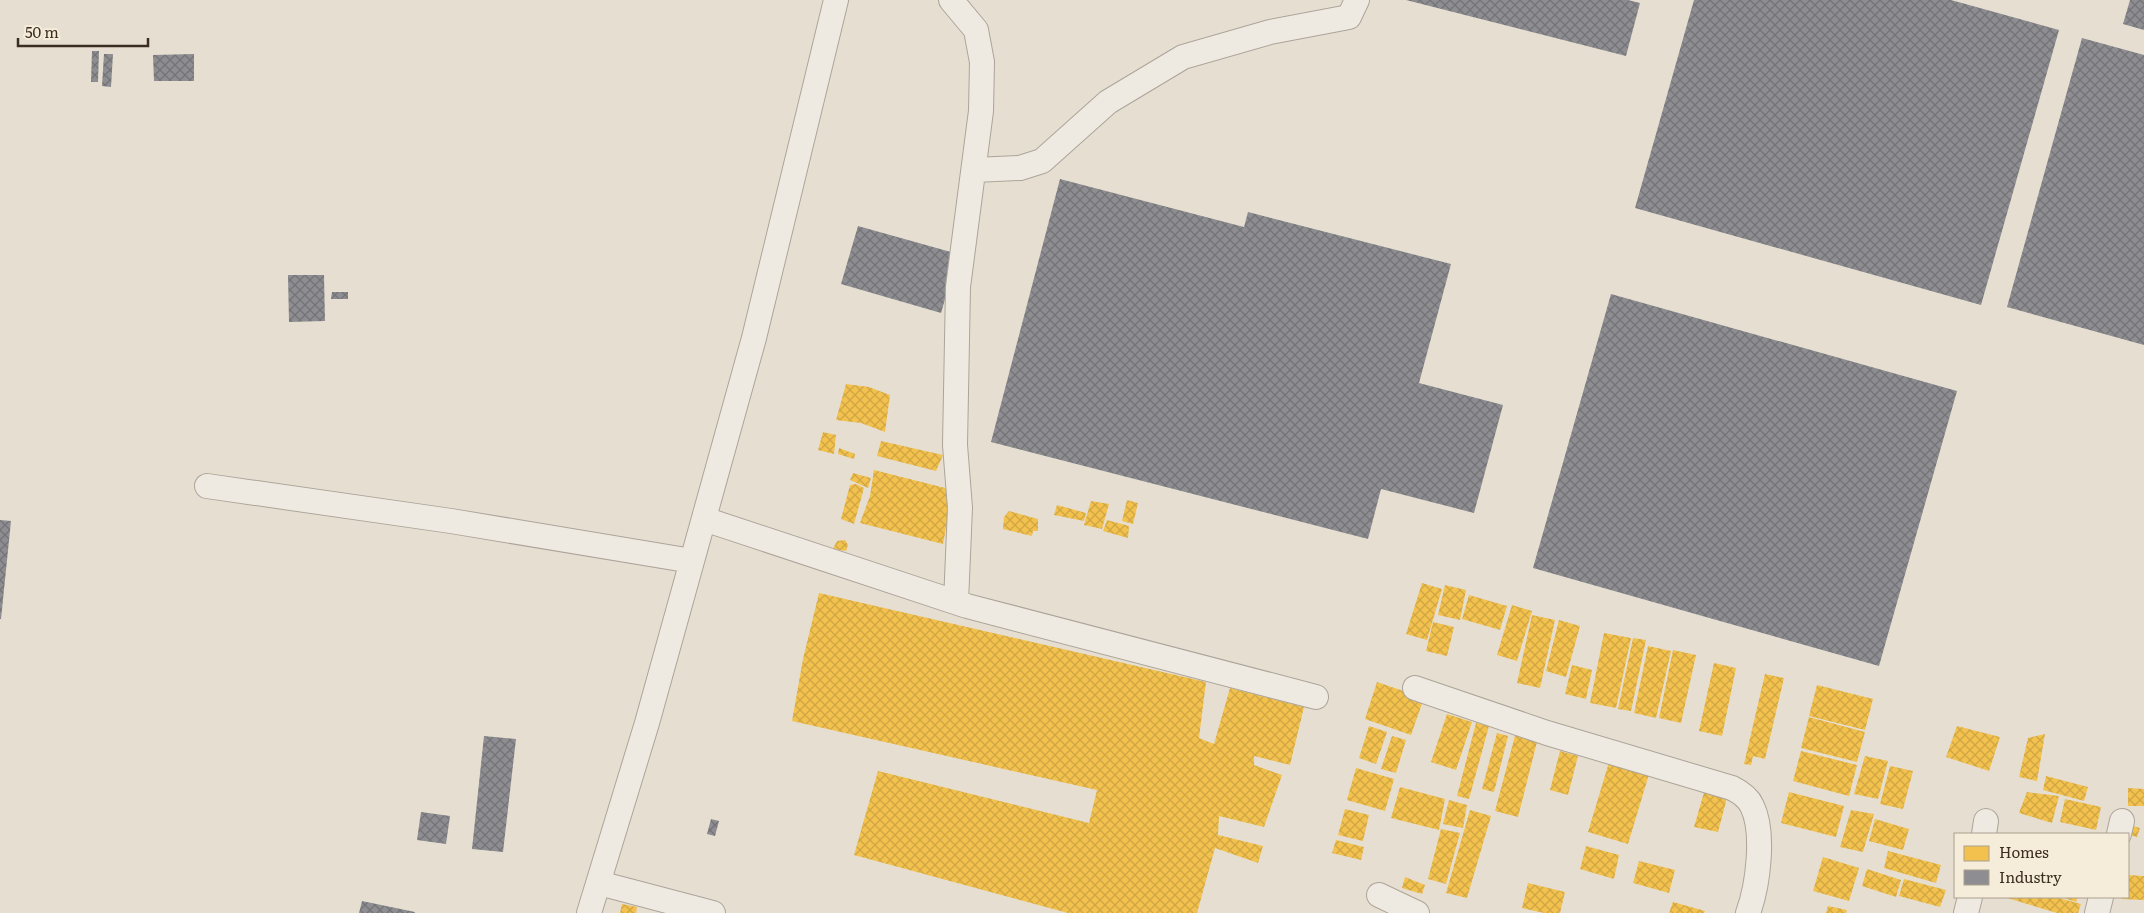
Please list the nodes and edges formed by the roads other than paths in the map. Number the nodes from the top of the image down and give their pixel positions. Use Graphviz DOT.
graph roads {
  1 [pos="836,0"];
  2 [pos="951,0"];
  3 [pos="1357,0"];
  4 [pos="974,170"];
  5 [pos="207,486"];
  6 [pos="704,519"];
  7 [pos="692,561"];
  8 [pos="956,602"];
  9 [pos="1415,688"];
  10 [pos="1316,697"];
  11 [pos="599,882"];
  12 [pos="1379,895"];
  13 [pos="1970,898"];
  14 [pos="2101,898"];
  15 [pos="589,913"];
  16 [pos="714,913"];
  17 [pos="1417,913"];
  18 [pos="1748,913"];
  19 [pos="1966,913"];
  20 [pos="2097,913"];
  1 -- 6 [label="street"];
  2 -- 4 [label="street"];
  3 -- 4 [label="street"];
  4 -- 8 [label="street"];
  5 -- 7 [label="street"];
  6 -- 7 [label="street"];
  6 -- 8 [label="street"];
  7 -- 11 [label="street"];
  8 -- 10 [label="street"];
  9 -- 18 [label="street"];
  11 -- 15 [label="street"];
  11 -- 16 [label="street"];
  12 -- 17 [label="street"];
  13 -- 19 [label="street"];
  14 -- 20 [label="street"];
}
